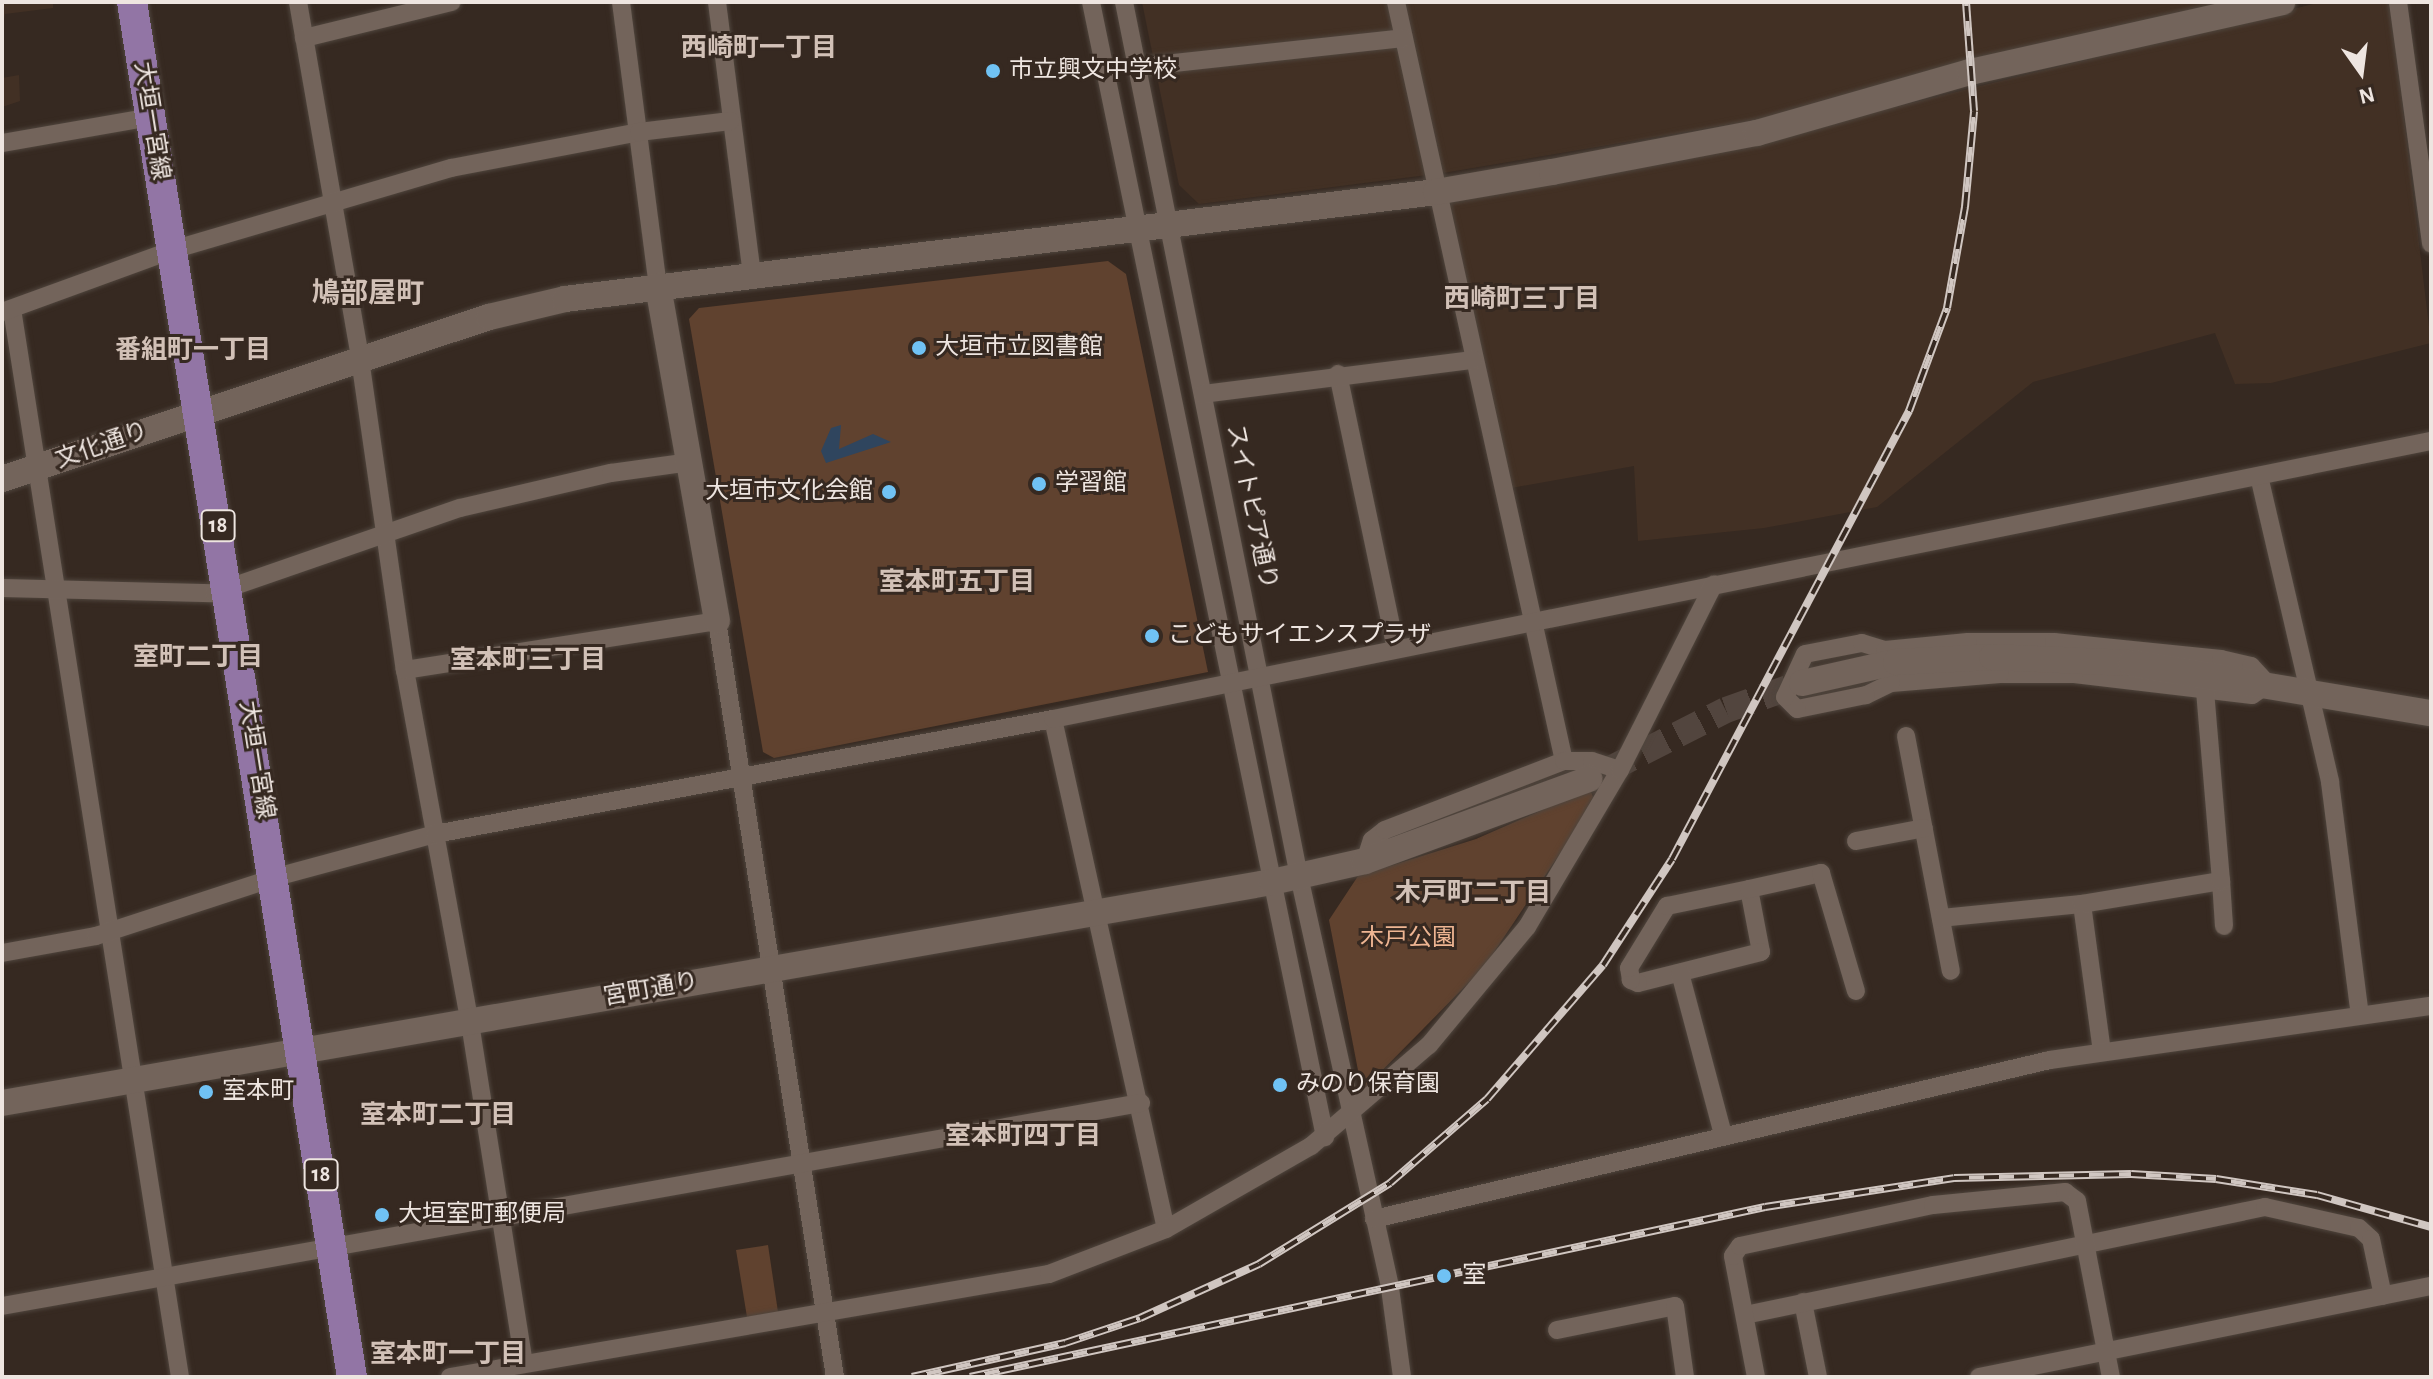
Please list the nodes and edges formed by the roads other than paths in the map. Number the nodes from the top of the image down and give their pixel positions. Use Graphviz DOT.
graph roads {
  1 [pos="132,2"];
  2 [pos="298,2"];
  3 [pos="452,2"];
  4 [pos="621,2"];
  5 [pos="717,2"];
  6 [pos="1091,2"];
  7 [pos="1124,2"];
  8 [pos="1396,2"];
  9 [pos="2282,2"];
  10 [pos="2398,2"];
  11 [pos="304,38"];
  12 [pos="1403,38"];
  13 [pos="1137,67"];
  14 [pos="151,117"];
  15 [pos="730,121"];
  16 [pos="639,132"];
  17 [pos="2,143"];
  18 [pos="2423,154"];
  19 [pos="1436,192"];
  20 [pos="331,200"];
  21 [pos="1167,226"];
  22 [pos="1137,231"];
  23 [pos="2431,244"];
  24 [pos="172,250"];
  25 [pos="752,275"];
  26 [pos="658,286"];
  27 [pos="7,310"];
  28 [pos="360,359"];
  29 [pos="1474,360"];
  30 [pos="1338,374"];
  31 [pos="1203,394"];
  32 [pos="201,412"];
  33 [pos="2431,441"];
  34 [pos="690,462"];
  35 [pos="36,468"];
  36 [pos="2259,476"];
  37 [pos="2,479"];
  38 [pos="387,533"];
  39 [pos="1714,584"];
  40 [pos="228,586"];
  41 [pos="2,588"];
  42 [pos="55,589"];
  43 [pos="717,621"];
  44 [pos="1532,622"];
  45 [pos="1396,649"];
  46 [pos="405,670"];
  47 [pos="1262,675"];
  48 [pos="1228,681"];
  49 [pos="1802,683"];
  50 [pos="2268,684"];
  51 [pos="2205,690"];
  52 [pos="2306,691"];
  53 [pos="2431,713"];
  54 [pos="1053,719"];
  55 [pos="1906,736"];
  56 [pos="1564,761"];
  57 [pos="1620,770"];
  58 [pos="1589,779"];
  59 [pos="739,780"];
  60 [pos="1924,828"];
  61 [pos="435,834"];
  62 [pos="1856,841"];
  63 [pos="1365,861"];
  64 [pos="1299,876"];
  65 [pos="276,877"];
  66 [pos="2221,881"];
  67 [pos="1272,882"];
  68 [pos="1749,889"];
  69 [pos="2082,904"];
  70 [pos="1097,911"];
  71 [pos="1941,918"];
  72 [pos="2224,926"];
  73 [pos="111,932"];
  74 [pos="2,953"];
  75 [pos="769,969"];
  76 [pos="1951,971"];
  77 [pos="1680,973"];
  78 [pos="1856,991"];
  79 [pos="2431,1006"];
  80 [pos="2360,1015"];
  81 [pos="470,1023"];
  82 [pos="301,1051"];
  83 [pos="2102,1052"];
  84 [pos="133,1081"];
  85 [pos="2,1103"];
  86 [pos="1141,1103"];
  87 [pos="1351,1116"];
  88 [pos="1723,1135"];
  89 [pos="1325,1137"];
  90 [pos="803,1165"];
  91 [pos="499,1213"];
  92 [pos="1374,1219"];
  93 [pos="1166,1229"];
  94 [pos="333,1245"];
  95 [pos="2085,1245"];
  96 [pos="165,1277"];
  97 [pos="2431,1286"];
  98 [pos="2383,1296"];
  99 [pos="1803,1302"];
  100 [pos="2,1306"];
  101 [pos="824,1313"];
  102 [pos="1745,1315"];
  103 [pos="1557,1330"];
  104 [pos="2106,1352"];
  105 [pos="524,1363"];
  106 [pos="180,1377"];
  107 [pos="352,1377"];
  108 [pos="450,1377"];
  109 [pos="835,1377"];
  110 [pos="1402,1377"];
  111 [pos="1685,1377"];
  112 [pos="1756,1377"];
  113 [pos="1818,1377"];
  114 [pos="1979,1377"];
  115 [pos="2111,1377"];
  1 -- 14 [label="main road, 大垣一宮線 / 18"];
  2 -- 11 [label="street"];
  3 -- 11 [label="street"];
  4 -- 16 [label="street"];
  5 -- 15 [label="street"];
  6 -- 22 [label="street"];
  7 -- 13 [label="street, スイトピア通り"];
  8 -- 12 [label="street"];
  9 -- 19 [label="street, 文化通り"];
  10 -- 18 [label="street"];
  11 -- 20 [label="street"];
  12 -- 13 [label="street"];
  12 -- 19 [label="street"];
  13 -- 21 [label="street, スイトピア通り"];
  14 -- 17 [label="street"];
  14 -- 24 [label="main road, 大垣一宮線 / 18"];
  15 -- 16 [label="street"];
  15 -- 25 [label="street"];
  16 -- 20 [label="street"];
  16 -- 26 [label="street"];
  18 -- 23 [label="street"];
  19 -- 21 [label="street, 文化通り"];
  19 -- 29 [label="street"];
  20 -- 24 [label="street"];
  20 -- 28 [label="street"];
  21 -- 22 [label="street, 文化通り"];
  21 -- 31 [label="street, スイトピア通り"];
  22 -- 25 [label="street, 文化通り"];
  22 -- 48 [label="street"];
  24 -- 27 [label="street"];
  24 -- 32 [label="main road, 大垣一宮線 / 18"];
  25 -- 26 [label="street, 文化通り"];
  26 -- 28 [label="street, 文化通り"];
  26 -- 34 [label="street"];
  27 -- 35 [label="street"];
  28 -- 32 [label="street, 文化通り"];
  28 -- 38 [label="street"];
  29 -- 30 [label="street"];
  29 -- 44 [label="street"];
  30 -- 31 [label="street"];
  30 -- 45 [label="street"];
  31 -- 47 [label="street, スイトピア通り"];
  32 -- 35 [label="street, 文化通り"];
  32 -- 40 [label="main road, 大垣一宮線 / 18"];
  33 -- 36 [label="street"];
  34 -- 38 [label="street"];
  34 -- 43 [label="street"];
  35 -- 37 [label="street, 文化通り"];
  35 -- 42 [label="street"];
  36 -- 39 [label="street"];
  36 -- 52 [label="street"];
  38 -- 40 [label="street"];
  38 -- 46 [label="street"];
  39 -- 44 [label="street"];
  39 -- 57 [label="street"];
  40 -- 42 [label="street"];
  40 -- 65 [label="main road, 大垣一宮線 / 18"];
  41 -- 42 [label="street"];
  42 -- 73 [label="street"];
  43 -- 46 [label="street"];
  43 -- 59 [label="street"];
  44 -- 45 [label="street"];
  44 -- 56 [label="street"];
  45 -- 47 [label="street"];
  46 -- 61 [label="street"];
  47 -- 48 [label="street"];
  47 -- 64 [label="street, スイトピア通り"];
  48 -- 54 [label="street"];
  48 -- 67 [label="street"];
  49 -- 50 [label="street"];
  50 -- 51 [label="street"];
  50 -- 51 [label="street"];
  50 -- 52 [label="street"];
  51 -- 66 [label="street"];
  52 -- 53 [label="street"];
  52 -- 80 [label="street"];
  54 -- 59 [label="street"];
  54 -- 70 [label="street"];
  55 -- 60 [label="street"];
  56 -- 57 [label="street"];
  56 -- 63 [label="street"];
  57 -- 87 [label="street"];
  58 -- 63 [label="street, 宮町通り"];
  59 -- 61 [label="street"];
  59 -- 75 [label="street"];
  60 -- 62 [label="street"];
  60 -- 71 [label="street"];
  61 -- 65 [label="street"];
  61 -- 81 [label="street"];
  63 -- 64 [label="street, 宮町通り"];
  64 -- 67 [label="street, 宮町通り"];
  64 -- 87 [label="street, スイトピア通り"];
  65 -- 73 [label="street"];
  65 -- 82 [label="main road, 大垣一宮線 / 18"];
  66 -- 69 [label="street"];
  66 -- 72 [label="street"];
  67 -- 70 [label="street, 宮町通り"];
  67 -- 89 [label="street"];
  68 -- 77 [label="street"];
  68 -- 77 [label="street"];
  68 -- 78 [label="street"];
  69 -- 71 [label="street"];
  69 -- 83 [label="street"];
  70 -- 75 [label="street, 宮町通り"];
  70 -- 86 [label="street"];
  71 -- 76 [label="street"];
  73 -- 74 [label="street"];
  73 -- 84 [label="street"];
  75 -- 81 [label="street, 宮町通り"];
  75 -- 90 [label="street"];
  77 -- 88 [label="street"];
  79 -- 80 [label="street"];
  80 -- 83 [label="street"];
  81 -- 82 [label="street, 宮町通り"];
  81 -- 91 [label="street"];
  82 -- 84 [label="street, 宮町通り"];
  82 -- 94 [label="main road, 大垣一宮線 / 18"];
  83 -- 88 [label="street"];
  84 -- 85 [label="street, 宮町通り"];
  84 -- 96 [label="street"];
  86 -- 90 [label="street"];
  86 -- 93 [label="street"];
  87 -- 89 [label="street"];
  87 -- 92 [label="street, スイトピア通り"];
  88 -- 92 [label="street"];
  89 -- 93 [label="street"];
  90 -- 91 [label="street"];
  90 -- 101 [label="street"];
  91 -- 94 [label="street"];
  91 -- 105 [label="street"];
  92 -- 110 [label="street, スイトピア通り"];
  93 -- 101 [label="street"];
  94 -- 96 [label="street"];
  94 -- 107 [label="main road, 大垣一宮線 / 18"];
  95 -- 98 [label="street"];
  95 -- 99 [label="street"];
  95 -- 102 [label="street"];
  95 -- 104 [label="street"];
  96 -- 100 [label="street"];
  96 -- 106 [label="street"];
  97 -- 98 [label="street"];
  98 -- 104 [label="street"];
  99 -- 102 [label="street"];
  99 -- 113 [label="street"];
  101 -- 105 [label="street"];
  101 -- 109 [label="street"];
  102 -- 112 [label="street"];
  103 -- 111 [label="street"];
  104 -- 114 [label="street"];
  104 -- 115 [label="street"];
  105 -- 108 [label="street"];
}
